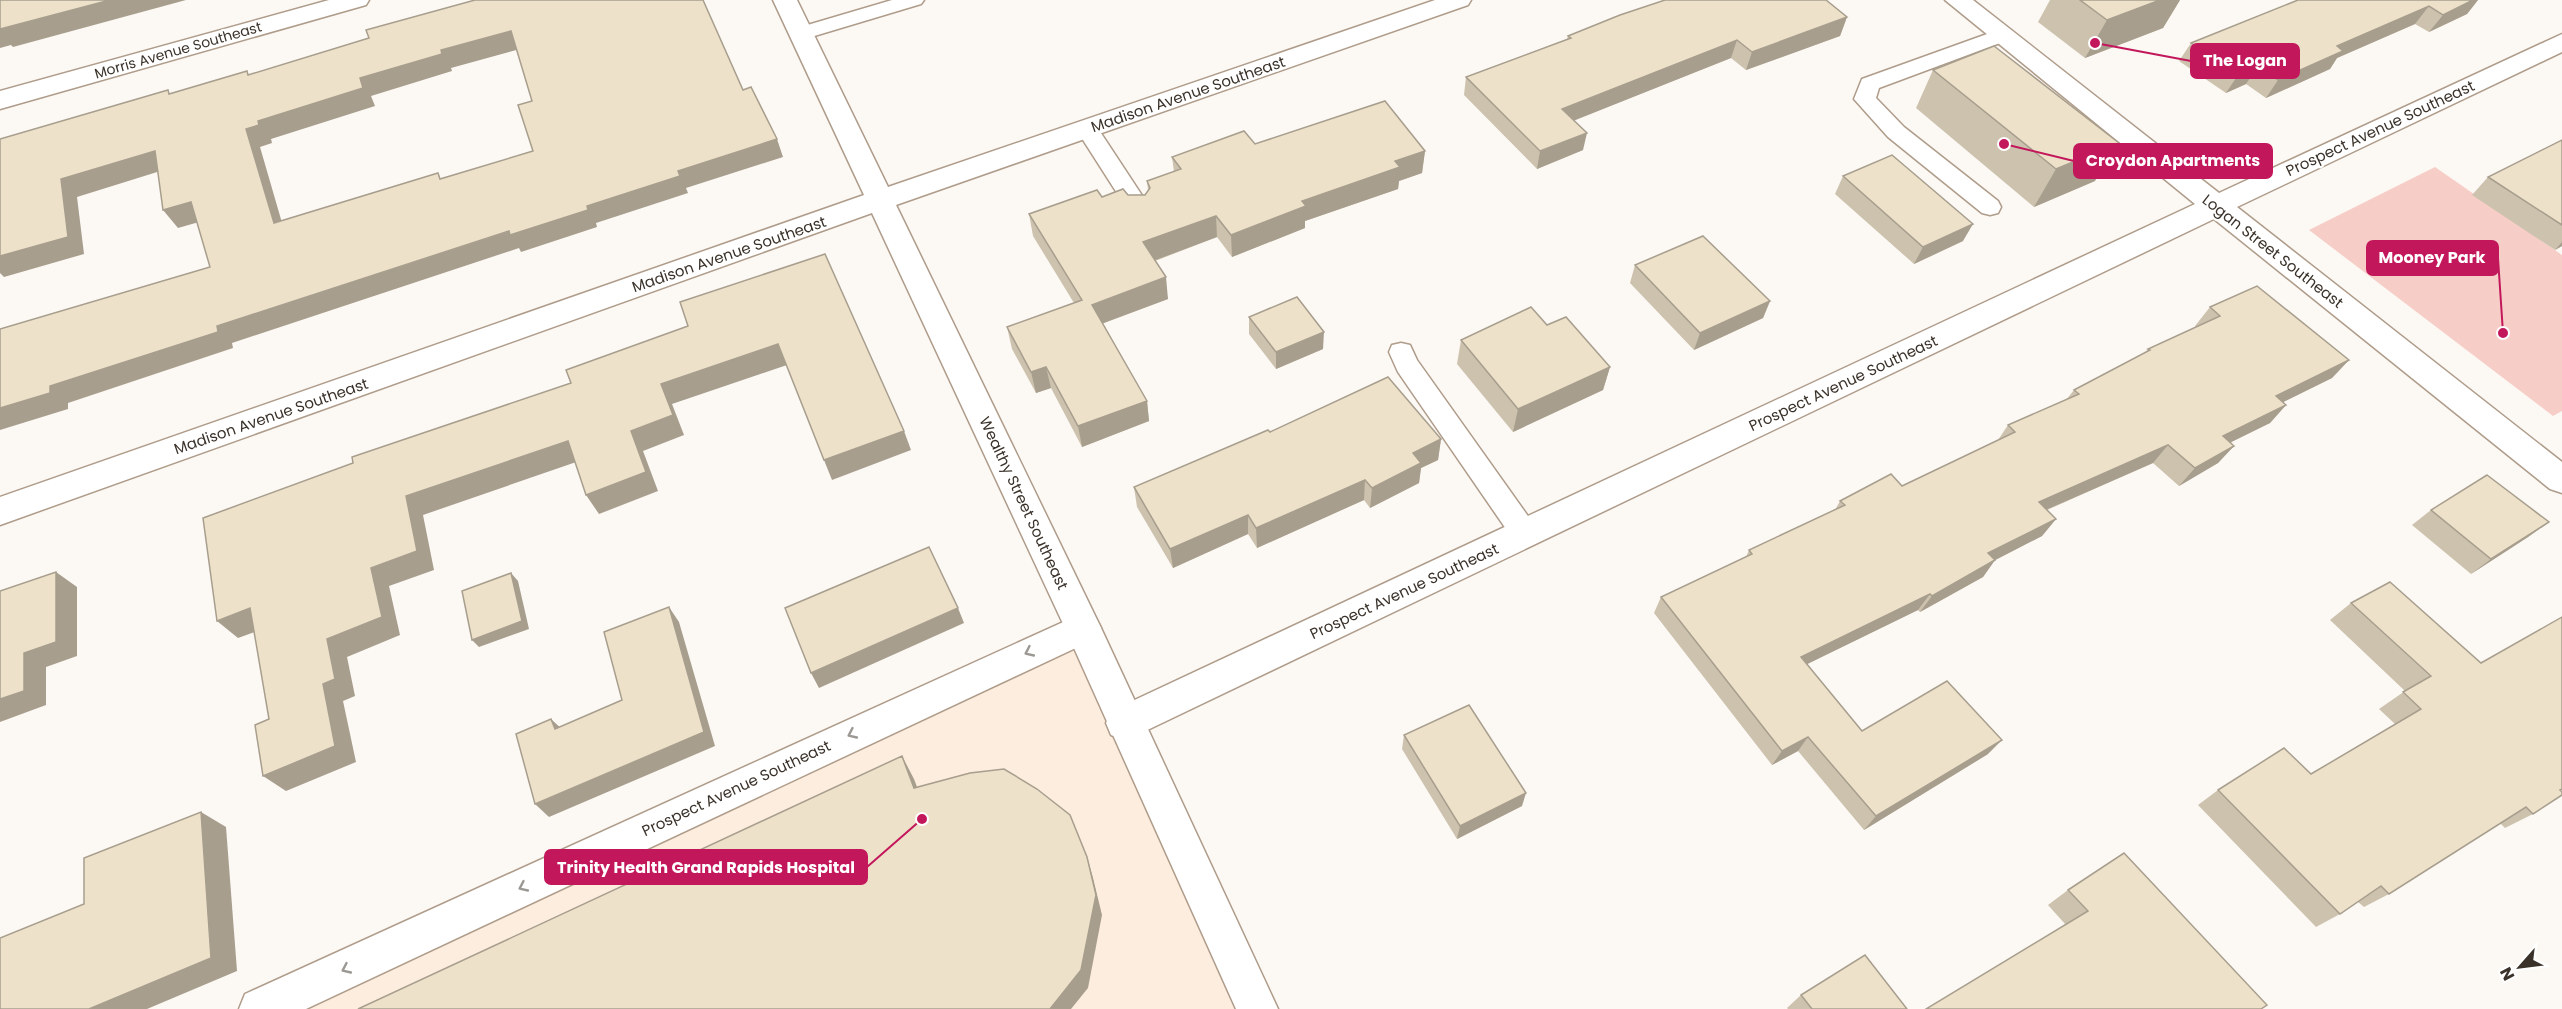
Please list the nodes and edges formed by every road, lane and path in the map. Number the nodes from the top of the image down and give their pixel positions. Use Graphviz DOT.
graph roads {
  1 [pos="357,0"];
  2 [pos="785,0"];
  3 [pos="914,0"];
  4 [pos="1459,0"];
  5 [pos="1957,0"];
  6 [pos="801,34"];
  7 [pos="2001,35"];
  8 [pos="2562,42"];
  9 [pos="0,100"];
  10 [pos="1087,129"];
  11 [pos="880,201"];
  12 [pos="2216,206"];
  13 [pos="1990,207"];
  14 [pos="1139,209"];
  15 [pos="1401,352"];
  16 [pos="2562,480"];
  17 [pos="0,511"];
  18 [pos="1525,534"];
  19 [pos="1083,628"];
  20 [pos="1124,723"];
  21 [pos="260,1009"];
  22 [pos="1257,1009"];
  1 -- 9 [label="street, Morris Avenue Southeast"];
  2 -- 6 [label="street, Wealthy Street Southeast"];
  3 -- 6 [label="lane"];
  4 -- 10 [label="street, Madison Avenue Southeast"];
  5 -- 7 [label="street, Logan Street Southeast"];
  6 -- 11 [label="street, Wealthy Street Southeast"];
  7 -- 12 [label="street, Logan Street Southeast"];
  7 -- 13 [label="lane"];
  8 -- 12 [label="street, Prospect Avenue Southeast"];
  10 -- 11 [label="street, Madison Avenue Southeast"];
  10 -- 14 [label="lane"];
  11 -- 17 [label="street, Madison Avenue Southeast"];
  11 -- 19 [label="street, Wealthy Street Southeast"];
  12 -- 16 [label="street, Logan Street Southeast"];
  12 -- 18 [label="street, Prospect Avenue Southeast"];
  15 -- 18 [label="lane"];
  18 -- 20 [label="street, Prospect Avenue Southeast"];
  19 -- 20 [label="street, Wealthy Street Southeast"];
  19 -- 21 [label="street, Prospect Avenue Southeast, one-way"];
  20 -- 22 [label="street, Wealthy Street Southeast"];
}
